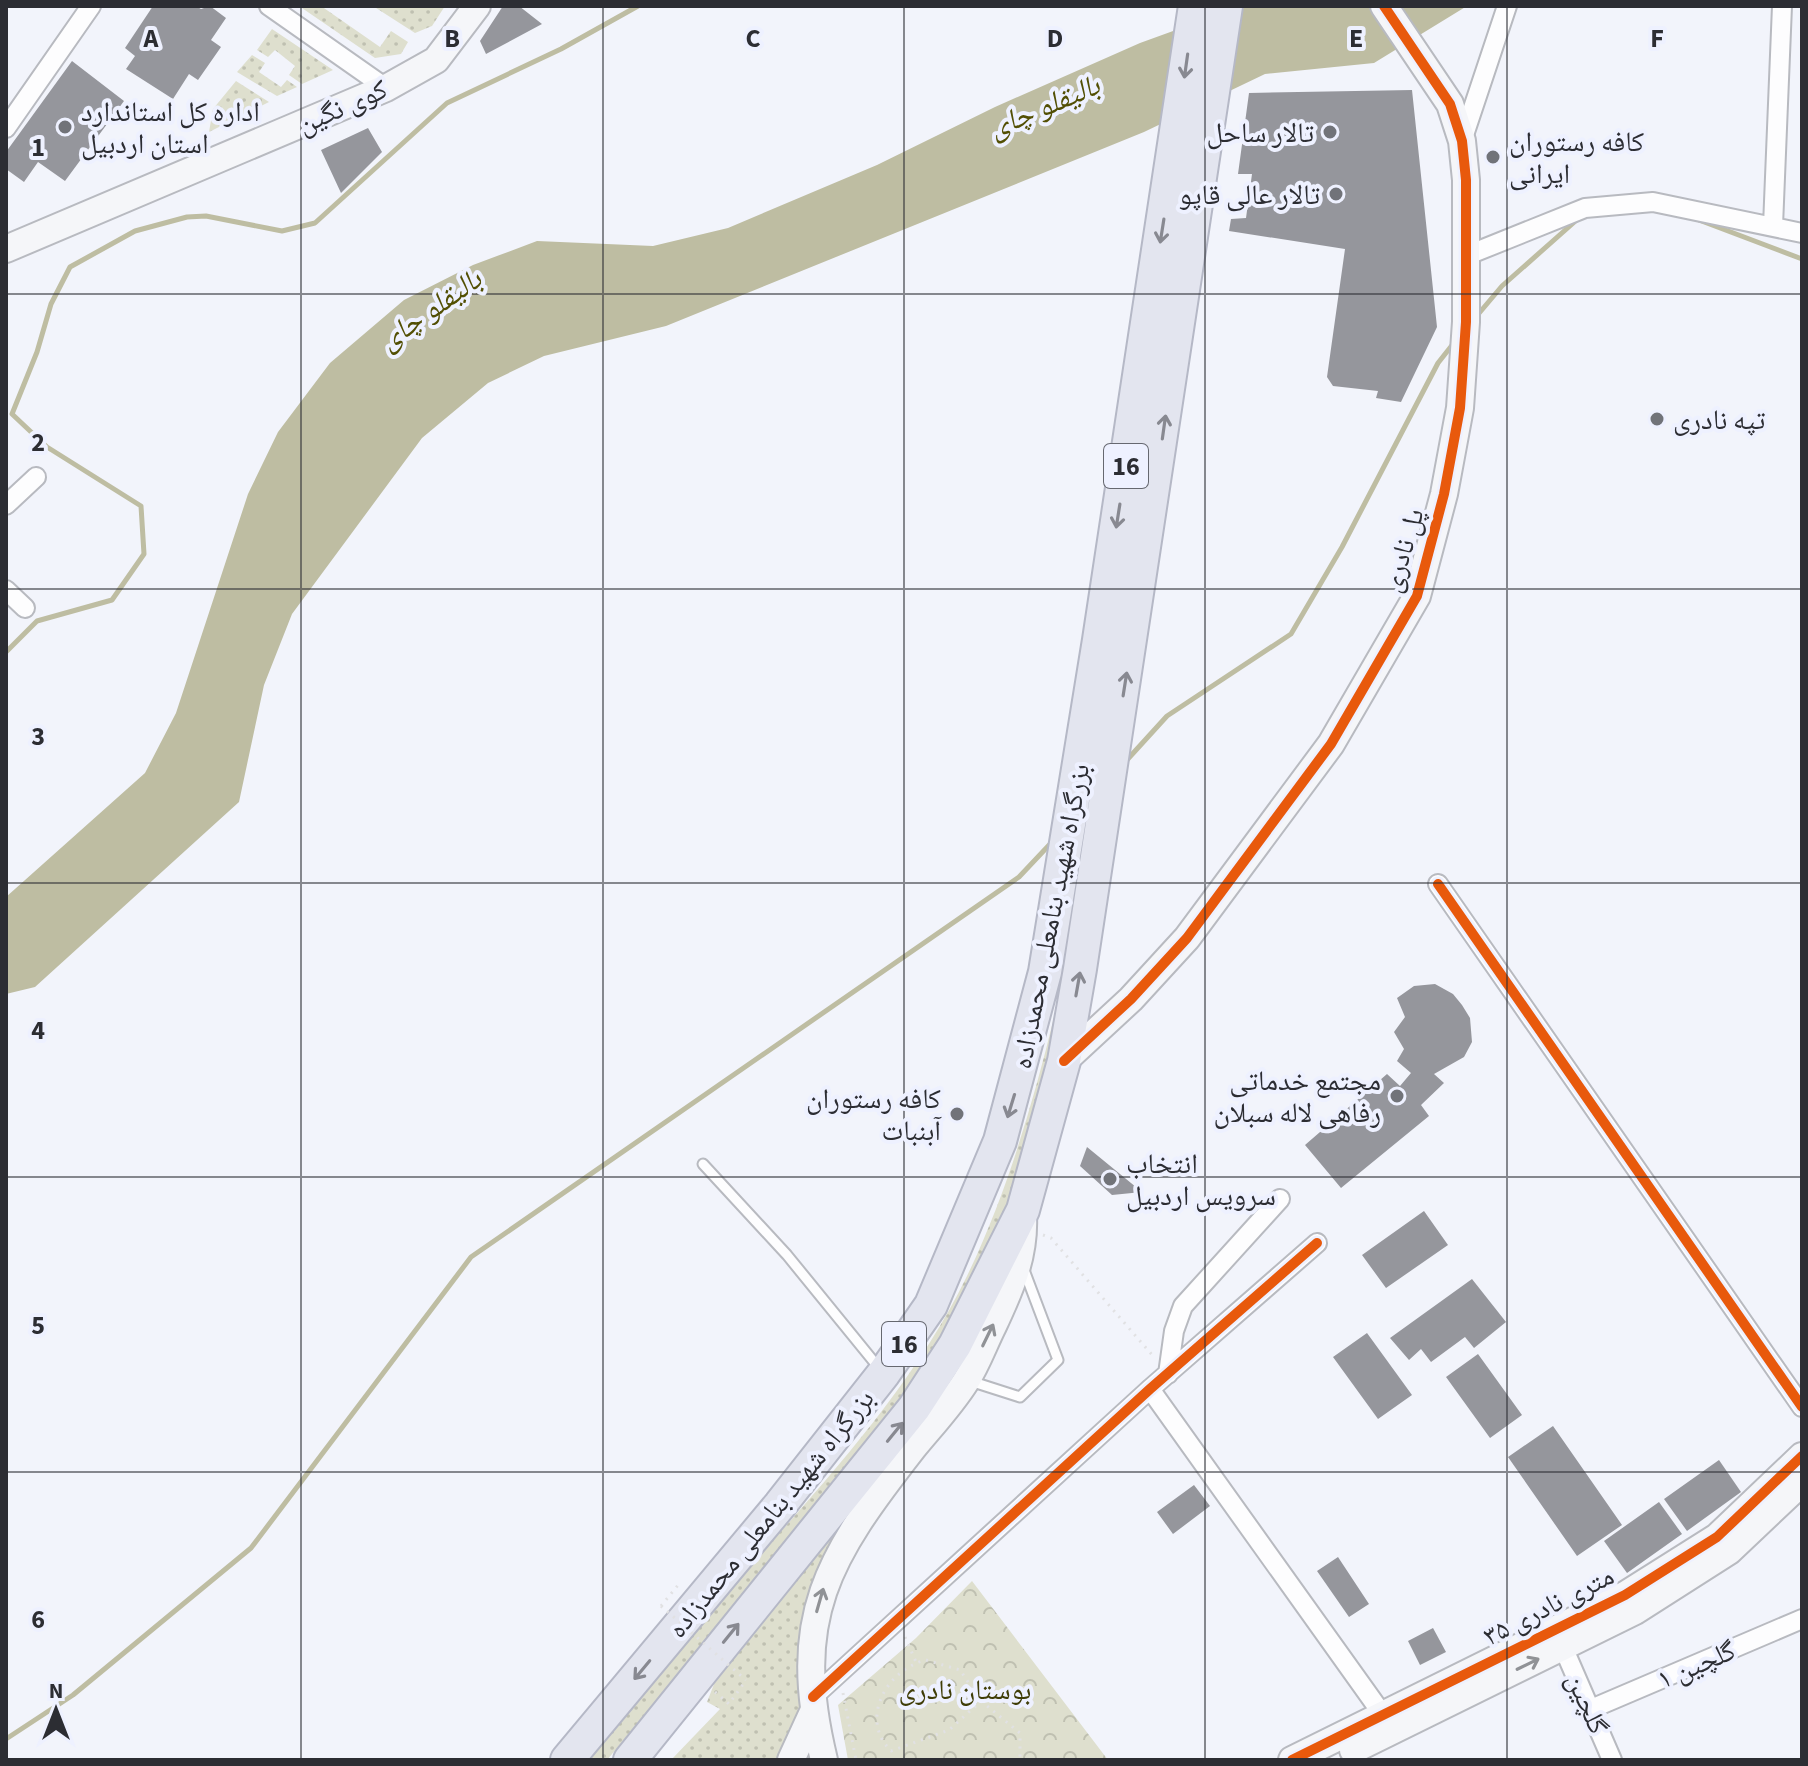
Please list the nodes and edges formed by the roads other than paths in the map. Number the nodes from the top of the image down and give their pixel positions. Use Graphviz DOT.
graph roads {
  1 [pos="91,6"];
  2 [pos="269,6"];
  3 [pos="477,6"];
  4 [pos="1195,6"];
  5 [pos="1226,6"];
  6 [pos="1384,6"];
  7 [pos="1507,6"];
  8 [pos="1782,6"];
  9 [pos="386,88"];
  10 [pos="10,116"];
  11 [pos="1462,141"];
  12 [pos="1773,226"];
  13 [pos="1802,233"];
  14 [pos="6,249"];
  15 [pos="1468,255"];
  16 [pos="36,477"];
  17 [pos="6,505"];
  18 [pos="6,590"];
  19 [pos="25,608"];
  20 [pos="1438,884"];
  21 [pos="1064,1061"];
  22 [pos="703,1164"];
  23 [pos="1280,1199"];
  24 [pos="1023,1220"];
  25 [pos="1317,1243"];
  26 [pos="1020,1260"];
  27 [pos="884,1373"];
  28 [pos="1168,1374"];
  29 [pos="966,1381"];
  30 [pos="1150,1389"];
  31 [pos="1802,1407"];
  32 [pos="1802,1456"];
  33 [pos="1802,1482"];
  34 [pos="1802,1619"];
  35 [pos="1563,1647"];
  36 [pos="813,1704"];
  37 [pos="1591,1709"];
  38 [pos="1383,1715"];
  39 [pos="567,1760"];
  40 [pos="630,1760"];
  41 [pos="791,1760"];
  42 [pos="824,1760"];
  43 [pos="1292,1760"];
  44 [pos="1332,1760"];
  45 [pos="1612,1760"];
  1 -- 10 [label="street"];
  2 -- 9 [label="street"];
  3 -- 9 [label="street, کوی نگین"];
  4 -- 27 [label="highway, بزرگراه شهید بنامعلی محمدزاده / 16, one-way"];
  21 -- 5 [label="highway, بزرگراه شهید بنامعلی محمدزاده / 16, one-way"];
  6 -- 11 [label="street, پل نادری"];
  7 -- 11 [label="street"];
  8 -- 12 [label="street"];
  9 -- 14 [label="street, کوی نگین"];
  11 -- 15 [label="street, پل نادری"];
  12 -- 13 [label="street"];
  12 -- 15 [label="street"];
  15 -- 21 [label="street, پل نادری"];
  16 -- 17 [label="street"];
  18 -- 19 [label="street"];
  20 -- 31 [label="street"];
  21 -- 24 [label="highway, بزرگراه شهید بنامعلی محمدزاده / 16"];
  22 -- 27 [label="lane"];
  23 -- 28 [label="street"];
  24 -- 26 [label="street"];
  40 -- 24 [label="highway, بزرگراه شهید بنامعلی محمدزاده / 16, one-way"];
  25 -- 28 [label="street"];
  29 -- 26 [label="street, one-way"];
  26 -- 29 [label="lane"];
  27 -- 39 [label="highway, بزرگراه شهید بنامعلی محمدزاده / 16, one-way"];
  28 -- 30 [label="street"];
  36 -- 29 [label="street, one-way"];
  30 -- 36 [label="street"];
  30 -- 38 [label="street"];
  32 -- 38 [label="street, ۳۵ متری نادری"];
  33 -- 35 [label="street, ۳۵ متری نادری"];
  34 -- 37 [label="street, گلچین ۱"];
  35 -- 37 [label="street, گلچین"];
  44 -- 35 [label="street, ۳۵ متری نادری, one-way"];
  36 -- 41 [label="street"];
  36 -- 42 [label="street"];
  37 -- 45 [label="street, گلچین"];
  38 -- 43 [label="street, ۳۵ متری نادری"];
}
